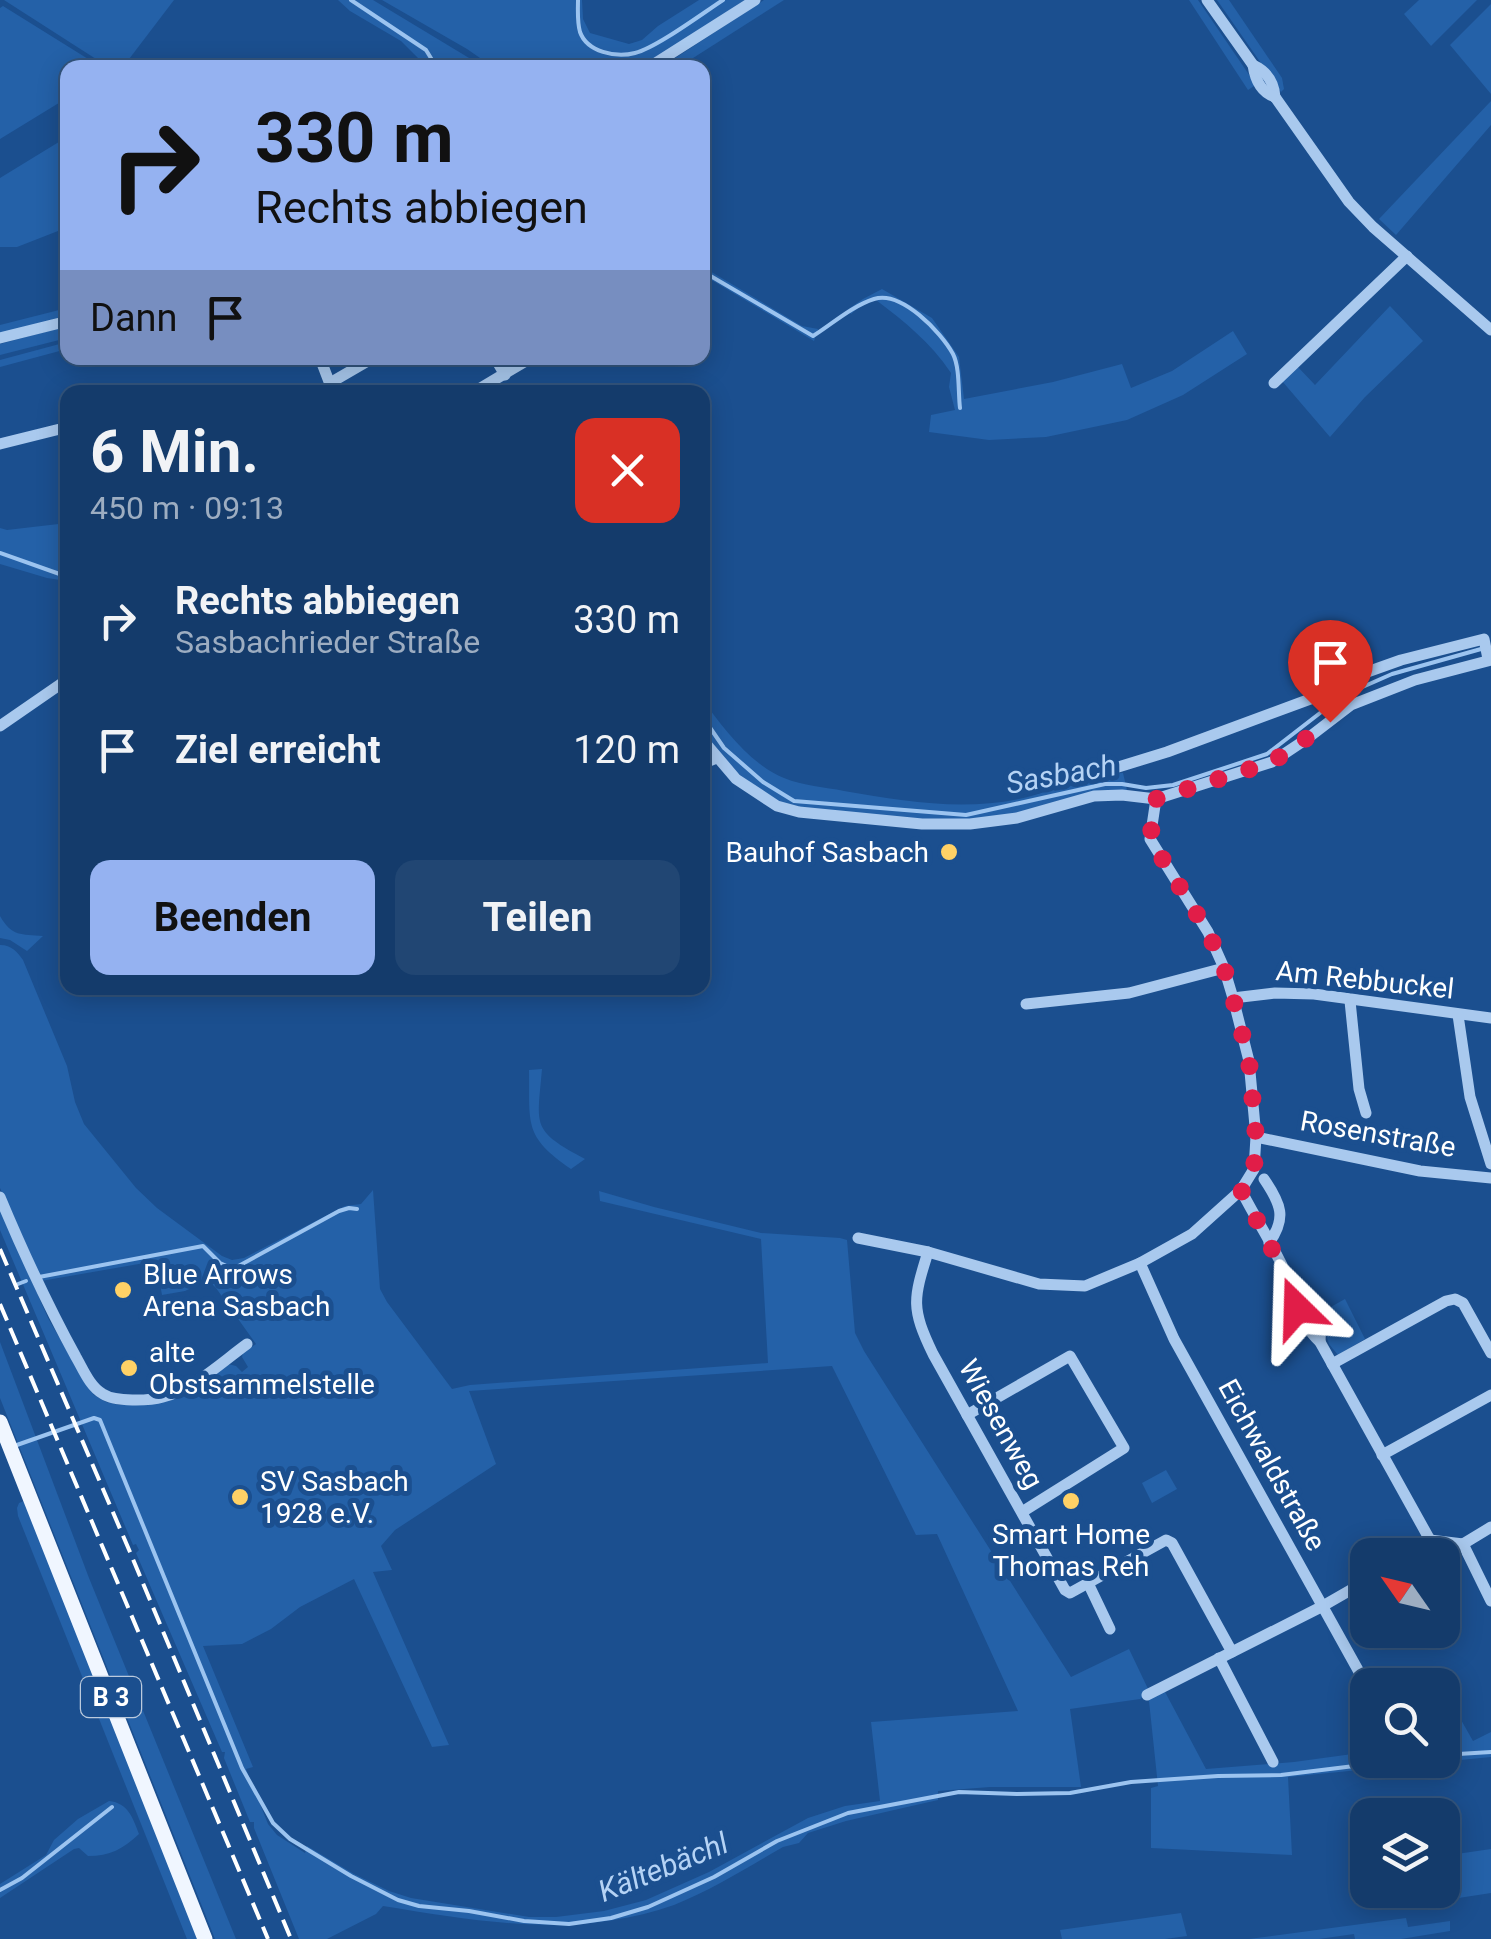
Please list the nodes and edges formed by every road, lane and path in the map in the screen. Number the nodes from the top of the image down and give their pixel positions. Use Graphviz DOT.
graph roads {
  1 [pos="755,0"];
  2 [pos="1207,0"];
  3 [pos="661,60"];
  4 [pos="1406,256"];
  5 [pos="60,323"];
  6 [pos="1491,330"];
  7 [pos="0,338"];
  8 [pos="363,365"];
  9 [pos="499,365"];
  10 [pos="520,365"];
  11 [pos="505,375"];
  12 [pos="1274,383"];
  13 [pos="335,385"];
  14 [pos="487,385"];
  15 [pos="60,429"];
  16 [pos="0,444"];
  17 [pos="1488,654"];
  18 [pos="60,684"];
  19 [pos="3,719"];
  20 [pos="710,749"];
  21 [pos="717,758"];
  22 [pos="710,761"];
  23 [pos="1116,768"];
  24 [pos="1156,799"];
  25 [pos="1224,968"];
  26 [pos="1233,998"];
  27 [pos="1350,1000"];
  28 [pos="1026,1004"];
  29 [pos="1458,1016"];
  30 [pos="1491,1018"];
  31 [pos="1366,1113"];
  32 [pos="1256,1137"];
  33 [pos="1491,1164"];
  34 [pos="1491,1178"];
  35 [pos="1264,1179"];
  36 [pos="1241,1190"];
  37 [pos="0,1198"];
  38 [pos="858,1238"];
  39 [pos="1269,1243"];
  40 [pos="928,1252"];
  41 [pos="1140,1263"];
  42 [pos="247,1344"];
  43 [pos="1491,1353"];
  44 [pos="1332,1364"];
  45 [pos="1491,1395"];
  46 [pos="967,1414"];
  47 [pos="3,1430"];
  48 [pos="1382,1454"];
  49 [pos="1022,1512"];
  50 [pos="1491,1526"];
  51 [pos="1429,1538"];
  52 [pos="1460,1544"];
  53 [pos="1463,1544"];
  54 [pos="1088,1583"];
  55 [pos="1350,1590"];
  56 [pos="1491,1601"];
  57 [pos="1321,1607"];
  58 [pos="1110,1629"];
  59 [pos="1232,1652"];
  60 [pos="1219,1658"];
  61 [pos="1356,1668"];
  62 [pos="1147,1696"];
  63 [pos="1273,1762"];
  64 [pos="205,1939"];
  1 -- 3 [label="street"];
  2 -- 4 [label="street"];
  4 -- 6 [label="street"];
  4 -- 12 [label="street"];
  5 -- 7 [label="street"];
  8 -- 13 [label="street"];
  9 -- 11 [label="street"];
  10 -- 11 [label="street"];
  11 -- 14 [label="street"];
  15 -- 16 [label="street"];
  17 -- 23 [label="street"];
  17 -- 24 [label="street"];
  18 -- 19 [label="street"];
  20 -- 21 [label="street"];
  21 -- 22 [label="street"];
  21 -- 24 [label="street"];
  24 -- 25 [label="street"];
  25 -- 26 [label="street"];
  25 -- 28 [label="street"];
  26 -- 27 [label="street, Am Rebbuckel"];
  26 -- 32 [label="street"];
  27 -- 29 [label="street, Am Rebbuckel"];
  27 -- 31 [label="street"];
  29 -- 30 [label="street, Am Rebbuckel"];
  29 -- 33 [label="street"];
  32 -- 34 [label="street, Rosenstraße"];
  32 -- 36 [label="street"];
  35 -- 39 [label="street"];
  36 -- 39 [label="street"];
  36 -- 41 [label="street"];
  37 -- 42 [label="street"];
  38 -- 40 [label="street"];
  39 -- 44 [label="street"];
  40 -- 41 [label="street"];
  40 -- 46 [label="street, Wiesenweg"];
  41 -- 57 [label="street, Eichwaldstraße"];
  43 -- 44 [label="street"];
  44 -- 48 [label="street"];
  45 -- 48 [label="street"];
  46 -- 49 [label="street, Wiesenweg"];
  46 -- 49 [label="street"];
  47 -- 64 [label="main road, B 3"];
  48 -- 51 [label="street"];
  49 -- 54 [label="street, Wiesenweg"];
  50 -- 53 [label="street"];
  52 -- 53 [label="street"];
  53 -- 56 [label="street"];
  54 -- 58 [label="street"];
  54 -- 59 [label="street"];
  55 -- 57 [label="street"];
  57 -- 59 [label="street"];
  57 -- 61 [label="street, Eichwaldstraße"];
  59 -- 60 [label="street"];
  60 -- 62 [label="street"];
  60 -- 63 [label="street"];
}
